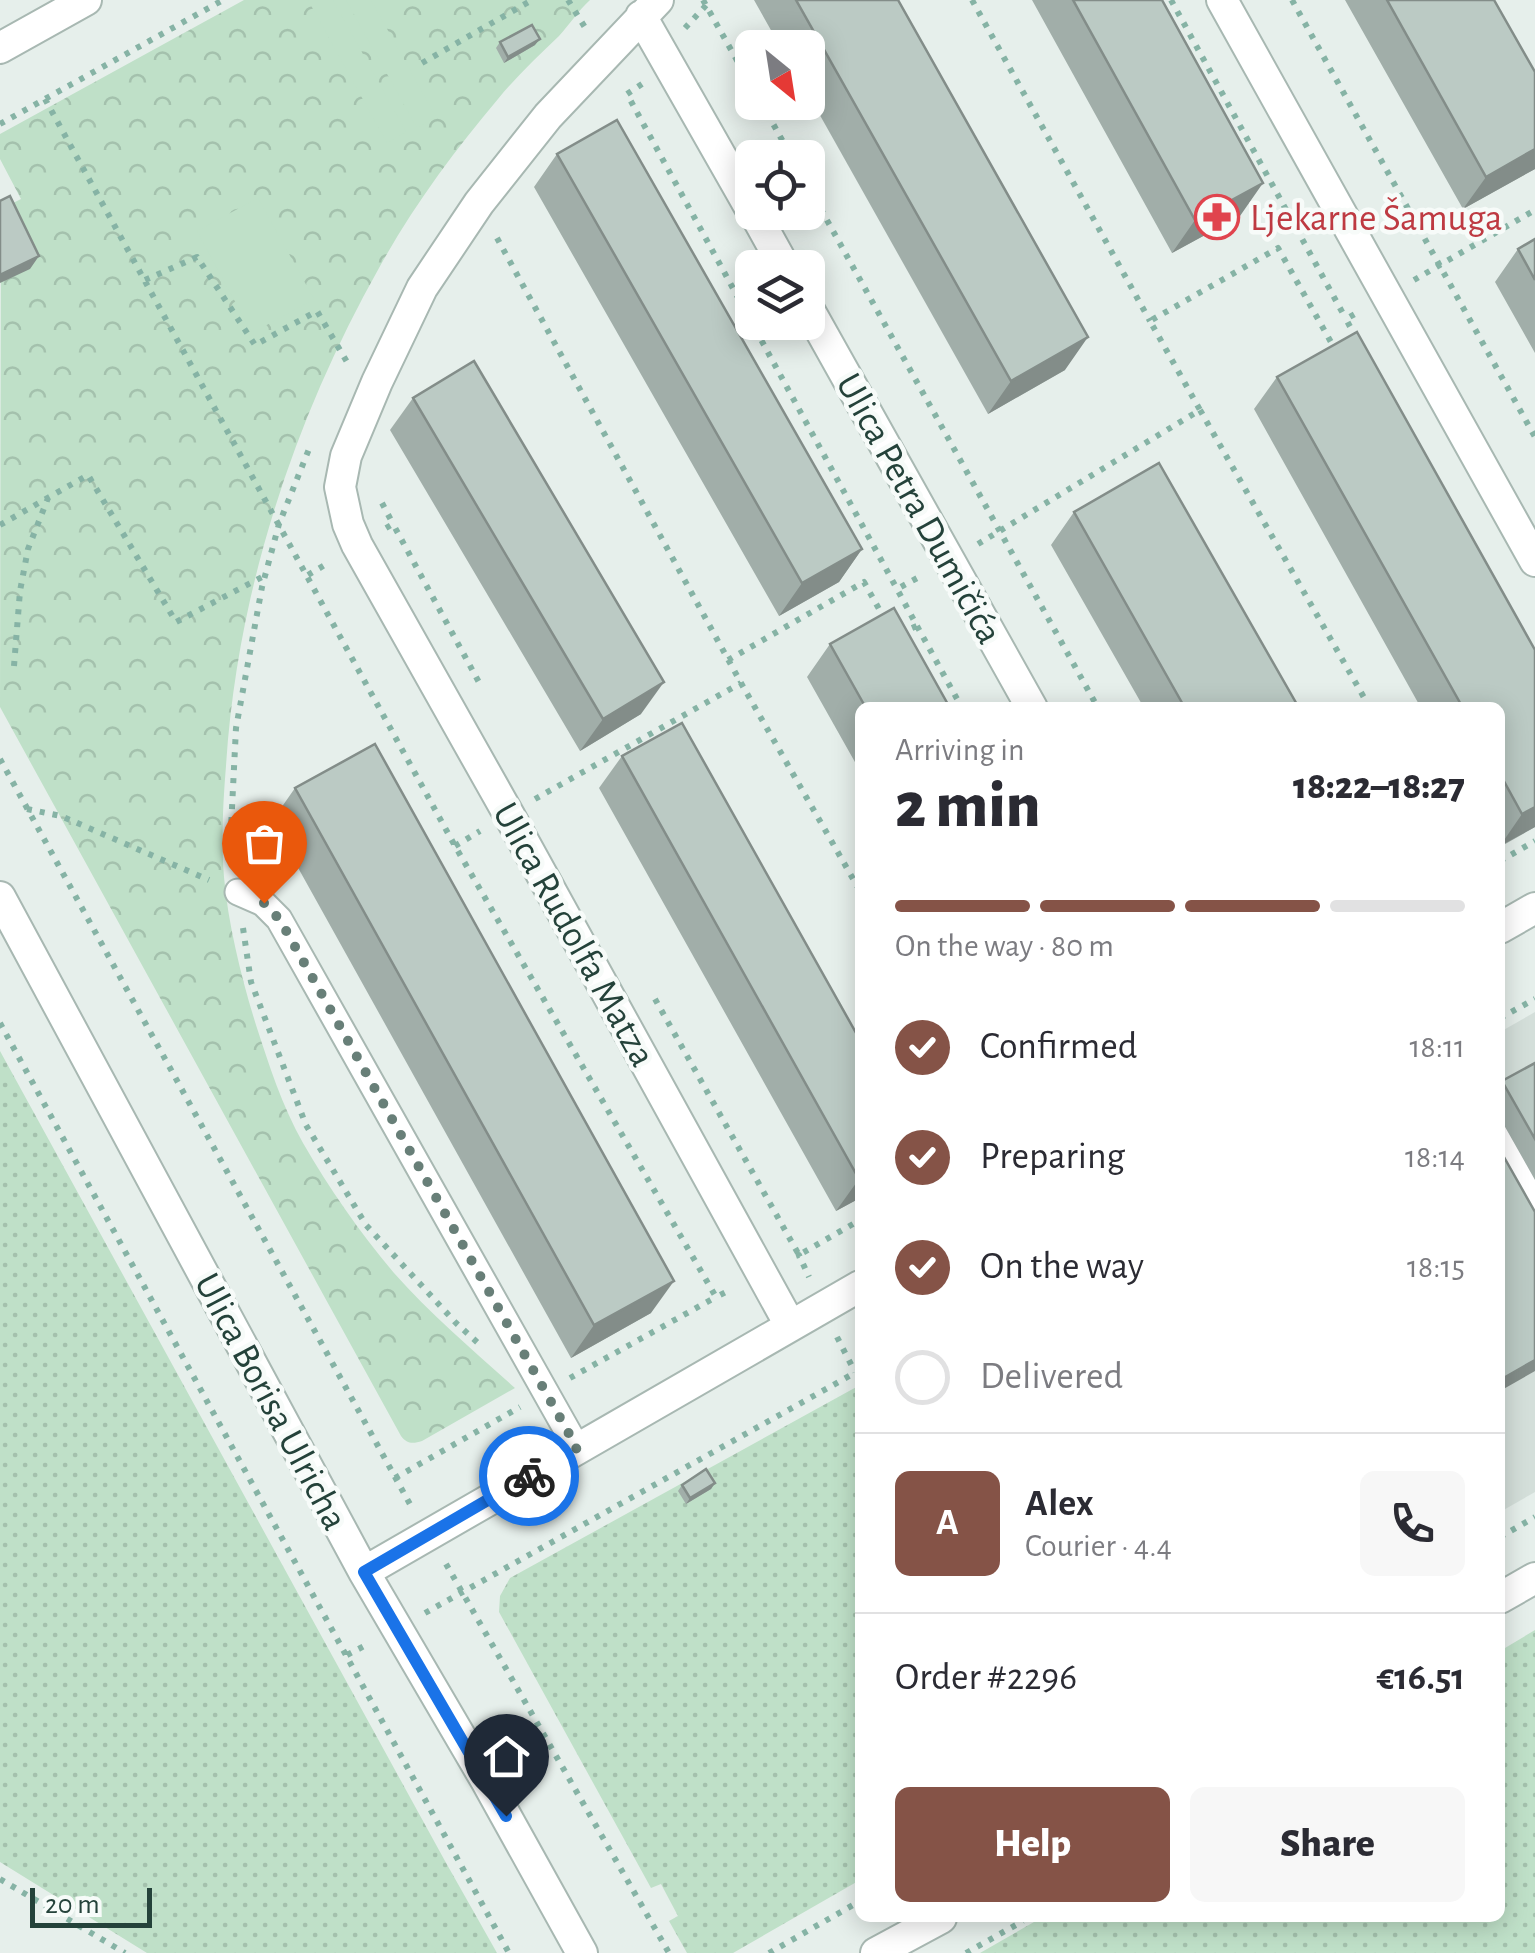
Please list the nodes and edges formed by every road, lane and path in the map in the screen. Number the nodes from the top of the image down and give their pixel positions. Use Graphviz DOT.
graph roads {
  1 [pos="86,0"];
  2 [pos="223,0"];
  3 [pos="532,0"];
  4 [pos="568,0"];
  5 [pos="972,0"];
  6 [pos="1172,0"];
  7 [pos="1222,0"];
  8 [pos="1292,0"];
  9 [pos="707,1"];
  10 [pos="650,8"];
  11 [pos="599,14"];
  12 [pos="685,28"];
  13 [pos="586,29"];
  14 [pos="574,42"];
  15 [pos="0,48"];
  16 [pos="735,55"];
  17 [pos="422,62"];
  18 [pos="643,83"];
  19 [pos="627,94"];
  20 [pos="616,95"];
  21 [pos="45,99"];
  22 [pos="0,124"];
  23 [pos="735,176"];
  24 [pos="1535,210"];
  25 [pos="825,217"];
  26 [pos="492,228"];
  27 [pos="1440,264"];
  28 [pos="144,280"];
  29 [pos="1405,286"];
  30 [pos="1370,306"];
  31 [pos="1346,319"];
  32 [pos="1150,321"];
  33 [pos="825,338"];
  34 [pos="356,347"];
  35 [pos="1362,348"];
  36 [pos="1336,351"];
  37 [pos="1200,410"];
  38 [pos="314,434"];
  39 [pos="1535,437"];
  40 [pos="48,498"];
  41 [pos="380,500"];
  42 [pos="0,524"];
  43 [pos="279,524"];
  44 [pos="394,524"];
  45 [pos="999,532"];
  46 [pos="968,550"];
  47 [pos="1535,561"];
  48 [pos="923,574"];
  49 [pos="265,575"];
  50 [pos="897,588"];
  51 [pos="886,623"];
  52 [pos="917,626"];
  53 [pos="894,636"];
  54 [pos="728,660"];
  55 [pos="14,666"];
  56 [pos="740,683"];
  57 [pos="959,702"];
  58 [pos="1029,702"];
  59 [pos="1095,702"];
  60 [pos="1367,702"];
  61 [pos="0,760"];
  62 [pos="526,805"];
  63 [pos="28,810"];
  64 [pos="492,825"];
  65 [pos="1535,841"];
  66 [pos="456,846"];
  67 [pos="1505,858"];
  68 [pos="855,883"];
  69 [pos="238,892"];
  70 [pos="0,897"];
  71 [pos="1535,908"];
  72 [pos="1505,925"];
  73 [pos="1535,999"];
  74 [pos="1505,1015"];
  75 [pos="0,1023"];
  76 [pos="1505,1145"];
  77 [pos="1535,1200"];
  78 [pos="855,1223"];
  79 [pos="799,1254"];
  80 [pos="732,1289"];
  81 [pos="855,1289"];
  82 [pos="716,1297"];
  83 [pos="790,1326"];
  84 [pos="832,1327"];
  85 [pos="483,1348"];
  86 [pos="855,1366"];
  87 [pos="855,1373"];
  88 [pos="546,1392"];
  89 [pos="577,1448"];
  90 [pos="395,1478"];
  91 [pos="1535,1518"];
  92 [pos="1505,1534"];
  93 [pos="427,1535"];
  94 [pos="364,1572"];
  95 [pos="1535,1578"];
  96 [pos="463,1592"];
  97 [pos="1505,1595"];
  98 [pos="0,1879"];
  99 [pos="855,1904"];
  100 [pos="933,1922"];
  101 [pos="1020,1922"];
  102 [pos="125,1953"];
  103 [pos="509,1953"];
  104 [pos="582,1953"];
  105 [pos="669,1953"];
  106 [pos="769,1953"];
  107 [pos="876,1953"];
  108 [pos="966,1953"];
  1 -- 15 [label="street"];
  2 -- 21 [label="path"];
  3 -- 17 [label="path"];
  4 -- 13 [label="path"];
  5 -- 32 [label="path"];
  6 -- 31 [label="path"];
  7 -- 47 [label="street"];
  8 -- 27 [label="path"];
  9 -- 12 [label="path"];
  9 -- 16 [label="path"];
  10 -- 23 [label="street"];
  10 -- 83 [label="street, Ulica Rudolfa Matza"];
  11 -- 13 [label="path"];
  13 -- 14 [label="path"];
  18 -- 19 [label="path"];
  19 -- 20 [label="path"];
  19 -- 50 [label="path"];
  21 -- 22 [label="path"];
  21 -- 28 [label="path"];
  24 -- 27 [label="path"];
  25 -- 45 [label="path"];
  26 -- 54 [label="path"];
  27 -- 29 [label="path"];
  27 -- 39 [label="path"];
  28 -- 34 [label="path"];
  28 -- 43 [label="path"];
  30 -- 31 [label="path"];
  31 -- 35 [label="path"];
  32 -- 36 [label="path"];
  32 -- 37 [label="path"];
  33 -- 58 [label="street, Ulica Petra Dumičića"];
  37 -- 45 [label="path"];
  37 -- 60 [label="path"];
  38 -- 43 [label="path"];
  40 -- 42 [label="path"];
  40 -- 49 [label="path"];
  40 -- 55 [label="path"];
  41 -- 44 [label="path"];
  43 -- 49 [label="path"];
  43 -- 66 [label="path"];
  45 -- 46 [label="path"];
  45 -- 59 [label="path"];
  48 -- 50 [label="path"];
  49 -- 69 [label="path"];
  50 -- 52 [label="path"];
  51 -- 54 [label="path"];
  52 -- 53 [label="path"];
  52 -- 57 [label="path"];
  54 -- 56 [label="path"];
  56 -- 62 [label="path"];
  56 -- 68 [label="path"];
  61 -- 63 [label="path"];
  63 -- 69 [label="path"];
  63 -- 90 [label="path"];
  64 -- 66 [label="path"];
  65 -- 67 [label="path"];
  66 -- 82 [label="path"];
  69 -- 85 [label="path"];
  69 -- 88 [label="lane"];
  70 -- 94 [label="street, Ulica Borisa Ulricha"];
  71 -- 72 [label="street"];
  73 -- 74 [label="path"];
  75 -- 103 [label="path"];
  76 -- 77 [label="lane"];
  78 -- 79 [label="path"];
  80 -- 82 [label="path"];
  81 -- 83 [label="street"];
  82 -- 88 [label="path"];
  83 -- 89 [label="street"];
  84 -- 86 [label="path"];
  87 -- 96 [label="path"];
  88 -- 89 [label="lane"];
  88 -- 90 [label="path"];
  89 -- 93 [label="street"];
  90 -- 93 [label="path"];
  91 -- 92 [label="path"];
  93 -- 94 [label="street"];
  93 -- 96 [label="path"];
  94 -- 104 [label="street, Ulica Borisa Ulricha"];
  95 -- 97 [label="street"];
  96 -- 105 [label="path"];
  98 -- 102 [label="path"];
  99 -- 106 [label="path"];
  100 -- 107 [label="street"];
  101 -- 108 [label="path"];
}
